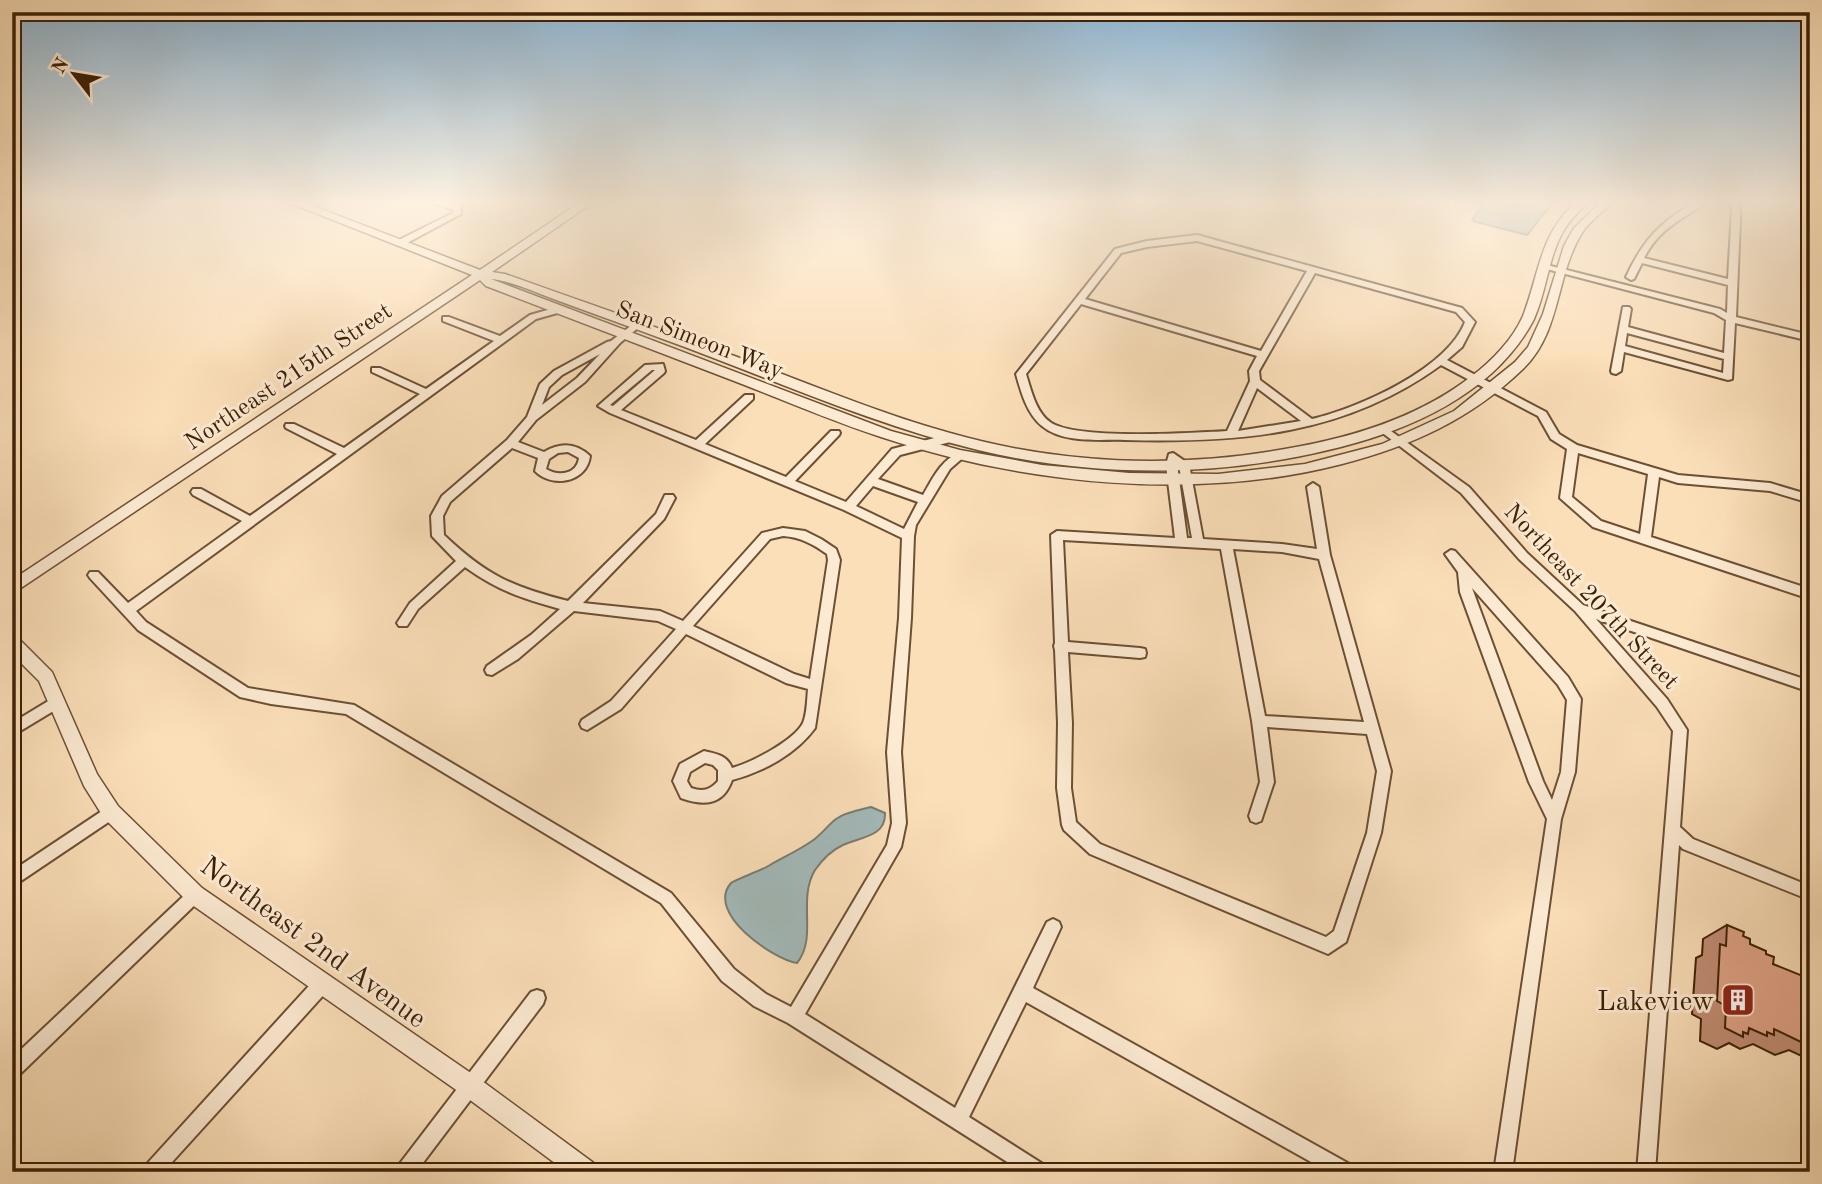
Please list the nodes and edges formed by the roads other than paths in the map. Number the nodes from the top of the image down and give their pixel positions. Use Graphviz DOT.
graph roads {
  1 [pos="437,256"];
  2 [pos="507,256"];
  3 [pos="1114,256"];
  4 [pos="1263,256"];
  5 [pos="1546,256"];
  6 [pos="1568,256"];
  7 [pos="1639,256"];
  8 [pos="1733,256"];
  9 [pos="1638,259"];
  10 [pos="1312,270"];
  11 [pos="1542,271"];
  12 [pos="481,274"];
  13 [pos="1561,276"];
  14 [pos="1631,277"];
  15 [pos="1732,282"];
  16 [pos="1082,301"];
  17 [pos="1626,309"];
  18 [pos="558,310"];
  19 [pos="537,315"];
  20 [pos="446,319"];
  21 [pos="1731,319"];
  22 [pos="636,325"];
  23 [pos="1622,329"];
  24 [pos="620,338"];
  25 [pos="1810,338"];
  26 [pos="501,340"];
  27 [pos="1620,348"];
  28 [pos="1263,355"];
  29 [pos="1729,357"];
  30 [pos="1440,360"];
  31 [pos="376,370"];
  32 [pos="1616,371"];
  33 [pos="1477,379"];
  34 [pos="1255,381"];
  35 [pos="1496,389"];
  36 [pos="426,393"];
  37 [pos="749,397"];
  38 [pos="614,411"];
  39 [pos="532,418"];
  40 [pos="1311,423"];
  41 [pos="290,426"];
  42 [pos="1384,429"];
  43 [pos="835,433"];
  44 [pos="1231,435"];
  45 [pos="894,436"];
  46 [pos="922,437"];
  47 [pos="1168,438"];
  48 [pos="1400,441"];
  49 [pos="511,443"];
  50 [pos="698,445"];
  51 [pos="944,449"];
  52 [pos="1573,449"];
  53 [pos="896,452"];
  54 [pos="344,453"];
  55 [pos="544,456"];
  56 [pos="1178,469"];
  57 [pos="1654,472"];
  58 [pos="871,481"];
  59 [pos="788,482"];
  60 [pos="1313,487"];
  61 [pos="197,492"];
  62 [pos="669,498"];
  63 [pos="921,499"];
  64 [pos="1810,499"];
  65 [pos="848,507"];
  66 [pos="251,521"];
  67 [pos="902,533"];
  68 [pos="1181,540"];
  69 [pos="1645,540"];
  70 [pos="1198,542"];
  71 [pos="1226,544"];
  72 [pos="1451,554"];
  73 [pos="1324,555"];
  74 [pos="464,561"];
  75 [pos="1464,571"];
  76 [pos="94,575"];
  77 [pos="12,588"];
  78 [pos="1810,594"];
  79 [pos="568,606"];
  80 [pos="1579,608"];
  81 [pos="127,611"];
  82 [pos="403,623"];
  83 [pos="684,627"];
  84 [pos="12,643"];
  85 [pos="1060,646"];
  86 [pos="1140,653"];
  87 [pos="492,670"];
  88 [pos="816,686"];
  89 [pos="1810,687"];
  90 [pos="55,703"];
  91 [pos="1259,720"];
  92 [pos="587,724"];
  93 [pos="1371,728"];
  94 [pos="12,730"];
  95 [pos="727,775"];
  96 [pos="111,812"];
  97 [pos="1256,816"];
  98 [pos="1554,820"];
  99 [pos="1671,828"];
  100 [pos="12,880"];
  101 [pos="1810,893"];
  102 [pos="195,895"];
  103 [pos="1053,927"];
  104 [pos="323,984"];
  105 [pos="1023,991"];
  106 [pos="537,998"];
  107 [pos="794,1017"];
  108 [pos="12,1070"];
  109 [pos="470,1086"];
  110 [pos="958,1120"];
  111 [pos="151,1172"];
  112 [pos="404,1172"];
  113 [pos="587,1172"];
  114 [pos="1040,1172"];
  115 [pos="1348,1172"];
  116 [pos="1503,1172"];
  117 [pos="1646,1172"];
  1 -- 12 [label="street"];
  2 -- 12 [label="street, Northeast 215th Street"];
  3 -- 16 [label="street"];
  4 -- 10 [label="street"];
  5 -- 11 [label="street, San Simeon Way"];
  6 -- 13 [label="street, San Simeon Way"];
  7 -- 9 [label="street"];
  8 -- 15 [label="street"];
  9 -- 14 [label="street"];
  9 -- 15 [label="street"];
  10 -- 28 [label="street"];
  10 -- 30 [label="street"];
  11 -- 13 [label="street"];
  11 -- 33 [label="street, San Simeon Way"];
  12 -- 18 [label="street, San Simeon Way"];
  12 -- 22 [label="street, San Simeon Way"];
  12 -- 77 [label="street, Northeast 215th Street"];
  13 -- 21 [label="street"];
  13 -- 35 [label="street, San Simeon Way"];
  15 -- 21 [label="street"];
  16 -- 28 [label="street"];
  16 -- 47 [label="street"];
  17 -- 23 [label="street"];
  18 -- 19 [label="street"];
  18 -- 24 [label="street, San Simeon Way"];
  19 -- 26 [label="street"];
  20 -- 26 [label="street"];
  21 -- 25 [label="street"];
  21 -- 29 [label="street"];
  22 -- 24 [label="street"];
  22 -- 46 [label="street, San Simeon Way"];
  23 -- 27 [label="street"];
  23 -- 29 [label="street"];
  24 -- 39 [label="street"];
  24 -- 39 [label="street"];
  24 -- 45 [label="street, San Simeon Way"];
  26 -- 36 [label="street"];
  27 -- 29 [label="street"];
  27 -- 32 [label="street"];
  28 -- 34 [label="street"];
  30 -- 33 [label="street"];
  30 -- 40 [label="street"];
  31 -- 36 [label="street"];
  33 -- 35 [label="street"];
  33 -- 42 [label="street, San Simeon Way"];
  34 -- 40 [label="street"];
  34 -- 44 [label="street"];
  35 -- 48 [label="street, San Simeon Way"];
  35 -- 52 [label="street"];
  36 -- 54 [label="street"];
  37 -- 50 [label="street"];
  38 -- 38 [label="street"];
  38 -- 50 [label="street"];
  39 -- 49 [label="street"];
  40 -- 44 [label="street"];
  41 -- 54 [label="street"];
  42 -- 48 [label="street, Northeast 207th Street"];
  42 -- 56 [label="street, San Simeon Way"];
  43 -- 59 [label="street"];
  44 -- 47 [label="street"];
  45 -- 46 [label="street, San Simeon Way"];
  45 -- 53 [label="street"];
  46 -- 51 [label="street, San Simeon Way"];
  46 -- 53 [label="street"];
  47 -- 56 [label="street"];
  48 -- 56 [label="street, San Simeon Way"];
  48 -- 80 [label="street, Northeast 207th Street"];
  49 -- 55 [label="street"];
  49 -- 74 [label="street"];
  50 -- 59 [label="street"];
  51 -- 56 [label="street, San Simeon Way"];
  51 -- 56 [label="street, San Simeon Way"];
  51 -- 63 [label="street"];
  52 -- 57 [label="street"];
  52 -- 69 [label="street"];
  53 -- 58 [label="street"];
  54 -- 66 [label="street"];
  56 -- 68 [label="street"];
  56 -- 70 [label="street"];
  57 -- 64 [label="street"];
  57 -- 69 [label="street"];
  58 -- 63 [label="street"];
  58 -- 65 [label="street"];
  59 -- 65 [label="street"];
  60 -- 73 [label="street"];
  61 -- 66 [label="street"];
  62 -- 79 [label="street"];
  63 -- 67 [label="street"];
  65 -- 67 [label="street"];
  66 -- 81 [label="street"];
  67 -- 107 [label="street"];
  68 -- 70 [label="street"];
  68 -- 85 [label="street"];
  69 -- 78 [label="street"];
  70 -- 71 [label="street"];
  71 -- 73 [label="street"];
  71 -- 91 [label="street"];
  72 -- 75 [label="street"];
  73 -- 93 [label="street"];
  74 -- 79 [label="street"];
  74 -- 82 [label="street"];
  75 -- 98 [label="street"];
  75 -- 98 [label="street"];
  76 -- 81 [label="street"];
  79 -- 83 [label="street"];
  79 -- 87 [label="street"];
  80 -- 89 [label="street"];
  80 -- 99 [label="street, Northeast 207th Street"];
  81 -- 107 [label="street"];
  83 -- 88 [label="street"];
  83 -- 88 [label="street"];
  83 -- 92 [label="street"];
  84 -- 90 [label="street, Northeast 2nd Avenue"];
  85 -- 86 [label="street"];
  85 -- 93 [label="street"];
  88 -- 95 [label="street"];
  90 -- 94 [label="street"];
  90 -- 96 [label="street, Northeast 2nd Avenue"];
  91 -- 93 [label="street"];
  91 -- 97 [label="street"];
  96 -- 100 [label="street"];
  96 -- 102 [label="street, Northeast 2nd Avenue"];
  98 -- 116 [label="street"];
  99 -- 101 [label="street"];
  99 -- 117 [label="street, Northeast 207th Street"];
  102 -- 104 [label="street, Northeast 2nd Avenue"];
  102 -- 108 [label="street"];
  103 -- 105 [label="street"];
  104 -- 109 [label="street, Northeast 2nd Avenue"];
  104 -- 111 [label="street"];
  105 -- 110 [label="street"];
  105 -- 115 [label="street"];
  106 -- 109 [label="street"];
  107 -- 110 [label="street"];
  109 -- 112 [label="street"];
  109 -- 113 [label="street, Northeast 2nd Avenue"];
  110 -- 114 [label="street"];
}
